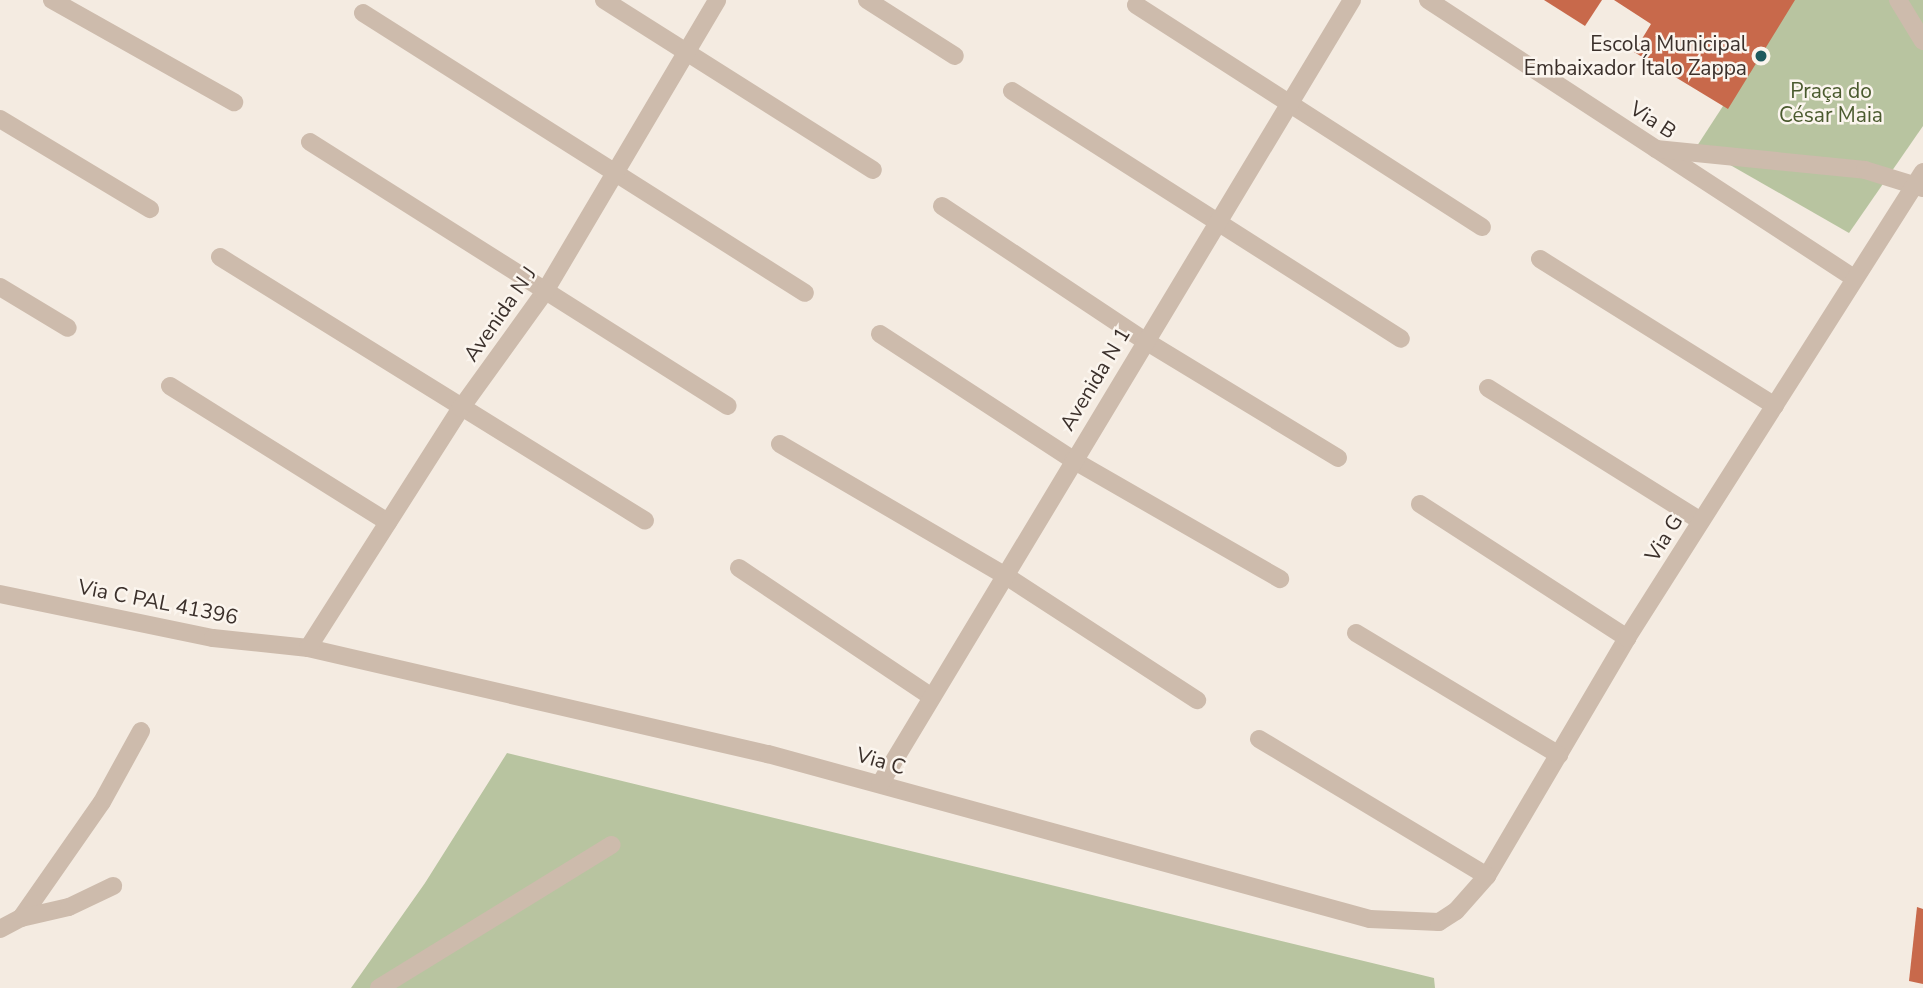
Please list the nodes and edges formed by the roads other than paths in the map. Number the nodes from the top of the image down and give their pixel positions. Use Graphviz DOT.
graph roads {
  1 [pos="52,0"];
  2 [pos="604,0"];
  3 [pos="717,0"];
  4 [pos="867,0"];
  5 [pos="1352,0"];
  6 [pos="1429,0"];
  7 [pos="1898,0"];
  8 [pos="1136,5"];
  9 [pos="363,13"];
  10 [pos="1923,41"];
  11 [pos="687,51"];
  12 [pos="955,55"];
  13 [pos="1012,91"];
  14 [pos="234,102"];
  15 [pos="1288,106"];
  16 [pos="0,119"];
  17 [pos="310,142"];
  18 [pos="1656,149"];
  19 [pos="873,170"];
  20 [pos="618,174"];
  21 [pos="1921,181"];
  22 [pos="942,206"];
  23 [pos="150,209"];
  24 [pos="1219,220"];
  25 [pos="1482,227"];
  26 [pos="219,257"];
  27 [pos="1540,259"];
  28 [pos="1854,278"];
  29 [pos="0,287"];
  30 [pos="544,293"];
  31 [pos="806,293"];
  32 [pos="68,328"];
  33 [pos="880,334"];
  34 [pos="1401,339"];
  35 [pos="1144,340"];
  36 [pos="170,386"];
  37 [pos="1488,388"];
  38 [pos="727,406"];
  39 [pos="1774,406"];
  40 [pos="461,408"];
  41 [pos="780,444"];
  42 [pos="1338,458"];
  43 [pos="1073,460"];
  44 [pos="1420,504"];
  45 [pos="645,520"];
  46 [pos="1701,521"];
  47 [pos="388,522"];
  48 [pos="739,568"];
  49 [pos="1006,576"];
  50 [pos="1280,579"];
  51 [pos="0,594"];
  52 [pos="1356,633"];
  53 [pos="1627,638"];
  54 [pos="308,648"];
  55 [pos="932,697"];
  56 [pos="1197,700"];
  57 [pos="141,732"];
  58 [pos="1259,739"];
  59 [pos="1559,755"];
  60 [pos="880,783"];
  61 [pos="611,845"];
  62 [pos="1487,876"];
  63 [pos="113,886"];
  64 [pos="21,918"];
  65 [pos="1439,922"];
  66 [pos="0,929"];
  67 [pos="379,988"];
  1 -- 14 [label="street"];
  2 -- 11 [label="street"];
  3 -- 11 [label="street, Avenida N J"];
  4 -- 12 [label="street"];
  5 -- 15 [label="street, Avenida N 1"];
  6 -- 18 [label="street, Via B"];
  7 -- 10 [label="street"];
  8 -- 15 [label="street"];
  9 -- 20 [label="street"];
  11 -- 19 [label="street"];
  11 -- 20 [label="street, Avenida N J"];
  13 -- 24 [label="street"];
  15 -- 24 [label="street, Avenida N 1"];
  15 -- 25 [label="street"];
  16 -- 23 [label="street"];
  17 -- 30 [label="street"];
  18 -- 21 [label="street"];
  18 -- 28 [label="street, Via B"];
  20 -- 30 [label="street, Avenida N J"];
  20 -- 31 [label="street"];
  21 -- 28 [label="street, Via G"];
  22 -- 35 [label="street"];
  24 -- 34 [label="street"];
  24 -- 35 [label="street, Avenida N 1"];
  26 -- 40 [label="street"];
  27 -- 39 [label="street"];
  28 -- 39 [label="street, Via G"];
  29 -- 32 [label="street"];
  30 -- 38 [label="street"];
  30 -- 40 [label="street, Avenida N J"];
  33 -- 43 [label="street"];
  35 -- 42 [label="street"];
  35 -- 43 [label="street, Avenida N 1"];
  36 -- 47 [label="street"];
  37 -- 46 [label="street"];
  39 -- 46 [label="street, Via G"];
  40 -- 45 [label="street"];
  40 -- 47 [label="street, Avenida N J"];
  41 -- 49 [label="street"];
  43 -- 49 [label="street, Avenida N 1"];
  43 -- 50 [label="street"];
  44 -- 53 [label="street"];
  46 -- 53 [label="street, Via G"];
  47 -- 54 [label="street, Avenida N J"];
  48 -- 55 [label="street"];
  49 -- 55 [label="street, Avenida N 1"];
  49 -- 56 [label="street"];
  51 -- 54 [label="street, Via C PAL 41396"];
  52 -- 59 [label="street"];
  53 -- 59 [label="street, Via G"];
  54 -- 60 [label="street, Via C"];
  55 -- 60 [label="street, Avenida N 1"];
  57 -- 64 [label="street"];
  58 -- 62 [label="street"];
  59 -- 62 [label="street, Via G"];
  60 -- 65 [label="street, Via C"];
  61 -- 67 [label="street"];
  62 -- 65 [label="street, Via G"];
  63 -- 64 [label="street"];
  64 -- 66 [label="street"];
}
